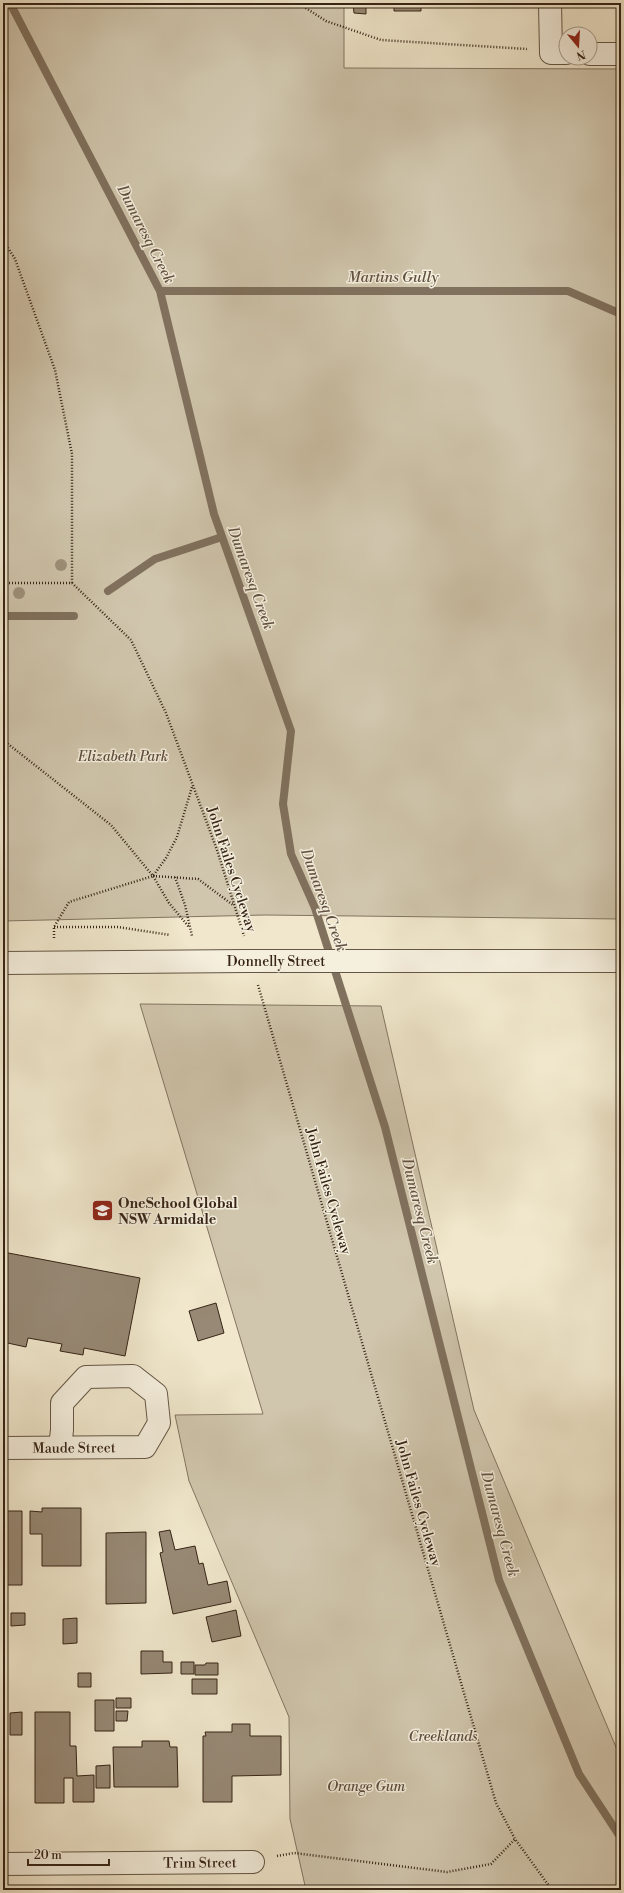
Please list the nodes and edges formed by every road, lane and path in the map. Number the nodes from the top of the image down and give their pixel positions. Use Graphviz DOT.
graph roads {
  1 [pos="298,3"];
  2 [pos="550,3"];
  3 [pos="550,52"];
  4 [pos="598,54"];
  5 [pos="621,54"];
  6 [pos="3,240"];
  7 [pos="72,582"];
  8 [pos="3,583"];
  9 [pos="3,740"];
  10 [pos="192,786"];
  11 [pos="153,876"];
  12 [pos="175,878"];
  13 [pos="234,906"];
  14 [pos="189,926"];
  15 [pos="54,927"];
  16 [pos="177,936"];
  17 [pos="54,937"];
  18 [pos="185,937"];
  19 [pos="249,960"];
  20 [pos="621,961"];
  21 [pos="3,963"];
  22 [pos="60,1447"];
  23 [pos="3,1448"];
  24 [pos="515,1839"];
  25 [pos="294,1853"];
  26 [pos="253,1862"];
  27 [pos="3,1864"];
  28 [pos="552,1890"];
  1 -- 3 [label="path"];
  2 -- 3 [label="street"];
  4 -- 5 [label="street"];
  6 -- 7 [label="path"];
  7 -- 8 [label="path"];
  7 -- 10 [label="path, John Failes Cycleway"];
  9 -- 11 [label="path"];
  10 -- 11 [label="path"];
  10 -- 13 [label="path, John Failes Cycleway"];
  11 -- 12 [label="path"];
  11 -- 14 [label="path"];
  11 -- 15 [label="path"];
  12 -- 13 [label="path"];
  12 -- 14 [label="path"];
  13 -- 19 [label="path, John Failes Cycleway"];
  14 -- 18 [label="path"];
  15 -- 16 [label="path"];
  15 -- 17 [label="path"];
  19 -- 20 [label="street, Donnelly Street, bridge"];
  19 -- 21 [label="street, Donnelly Street"];
  19 -- 24 [label="path, John Failes Cycleway"];
  22 -- 22 [label="street, Maude Street"];
  22 -- 23 [label="street, Maude Street"];
  24 -- 25 [label="path"];
  24 -- 28 [label="path, John Failes Cycleway"];
  26 -- 27 [label="street, Trim Street"];
}
